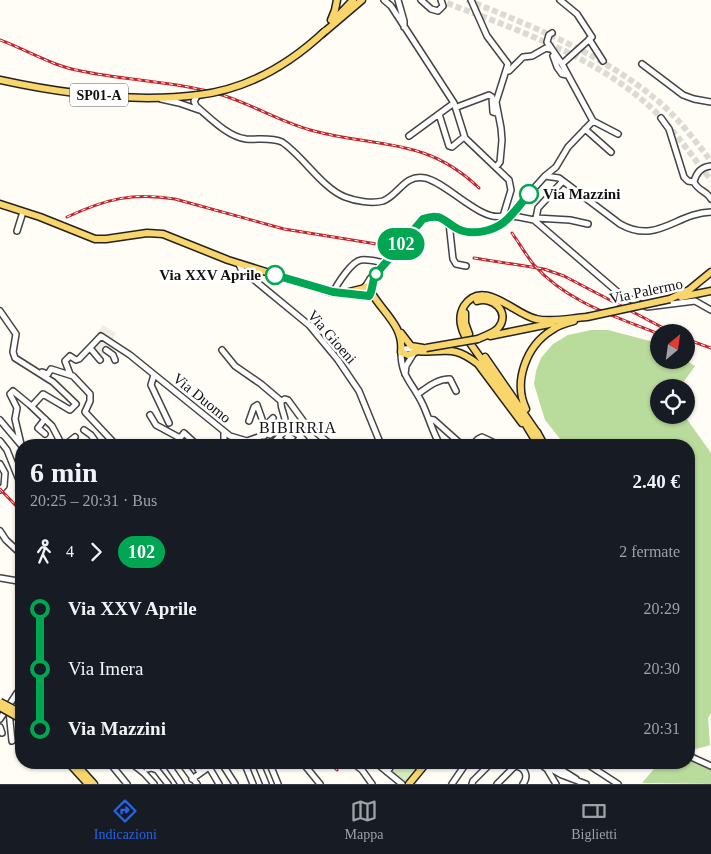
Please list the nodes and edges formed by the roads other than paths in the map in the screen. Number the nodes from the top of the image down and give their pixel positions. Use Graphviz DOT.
graph roads {
  1 [pos="337,0"];
  2 [pos="352,0"];
  3 [pos="362,0"];
  4 [pos="384,0"];
  5 [pos="398,0"];
  6 [pos="421,0"];
  7 [pos="441,0"];
  8 [pos="471,0"];
  9 [pos="560,0"];
  10 [pos="404,28"];
  11 [pos="325,31"];
  12 [pos="552,33"];
  13 [pos="319,36"];
  14 [pos="589,39"];
  15 [pos="603,61"];
  16 [pos="562,64"];
  17 [pos="642,64"];
  18 [pos="506,71"];
  19 [pos="567,75"];
  20 [pos="0,80"];
  21 [pos="198,95"];
  22 [pos="188,96"];
  23 [pos="158,99"];
  24 [pos="711,102"];
  25 [pos="192,105"];
  26 [pos="455,105"];
  27 [pos="498,113"];
  28 [pos="438,114"];
  29 [pos="661,118"];
  30 [pos="593,121"];
  31 [pos="585,129"];
  32 [pos="618,134"];
  33 [pos="409,136"];
  34 [pos="464,137"];
  35 [pos="612,152"];
  36 [pos="711,166"];
  37 [pos="496,167"];
  38 [pos="545,176"];
  39 [pos="563,181"];
  40 [pos="694,182"];
  41 [pos="711,199"];
  42 [pos="0,204"];
  43 [pos="710,210"];
  44 [pos="23,212"];
  45 [pos="506,215"];
  46 [pos="495,216"];
  47 [pos="535,219"];
  48 [pos="449,223"];
  49 [pos="588,224"];
  50 [pos="496,226"];
  51 [pos="17,231"];
  52 [pos="385,263"];
  53 [pos="239,264"];
  54 [pos="466,266"];
  55 [pos="711,272"];
  56 [pos="709,291"];
  57 [pos="367,292"];
  58 [pos="336,293"];
  59 [pos="670,299"];
  60 [pos="0,311"];
  61 [pos="711,311"];
  62 [pos="587,317"];
  63 [pos="398,329"];
  64 [pos="478,339"];
  65 [pos="89,349"];
  66 [pos="106,350"];
  67 [pos="222,350"];
  68 [pos="427,350"];
  69 [pos="416,351"];
  70 [pos="401,352"];
  71 [pos="100,360"];
  72 [pos="115,360"];
  73 [pos="37,372"];
  74 [pos="70,374"];
  75 [pos="154,374"];
  76 [pos="404,375"];
  77 [pos="457,379"];
  78 [pos="450,380"];
  79 [pos="456,392"];
  80 [pos="418,394"];
  81 [pos="281,401"];
  82 [pos="32,406"];
  83 [pos="150,415"];
  84 [pos="274,418"];
  85 [pos="429,419"];
  86 [pos="0,420"];
  87 [pos="45,420"];
  88 [pos="249,421"];
  89 [pos="169,422"];
  90 [pos="263,428"];
  91 [pos="283,428"];
  92 [pos="84,430"];
  93 [pos="224,432"];
  94 [pos="45,434"];
  95 [pos="536,435"];
  96 [pos="264,436"];
  97 [pos="75,437"];
  98 [pos="301,437"];
  99 [pos="180,438"];
  100 [pos="278,438"];
  101 [pos="17,439"];
  102 [pos="20,439"];
  103 [pos="58,439"];
  104 [pos="72,439"];
  105 [pos="94,439"];
  106 [pos="109,439"];
  107 [pos="190,439"];
  108 [pos="224,439"];
  109 [pos="240,439"];
  110 [pos="254,439"];
  111 [pos="324,439"];
  112 [pos="379,439"];
  113 [pos="437,439"];
  114 [pos="455,439"];
  115 [pos="537,439"];
  116 [pos="539,439"];
  117 [pos="0,441"];
  118 [pos="0,464"];
  119 [pos="15,470"];
  120 [pos="0,490"];
  121 [pos="0,531"];
  122 [pos="15,548"];
  123 [pos="0,578"];
  124 [pos="15,580"];
  125 [pos="15,697"];
  126 [pos="0,702"];
  127 [pos="0,707"];
  128 [pos="8,708"];
  129 [pos="15,710"];
  130 [pos="15,716"];
  131 [pos="0,719"];
  132 [pos="12,741"];
  133 [pos="695,759"];
  134 [pos="711,766"];
  135 [pos="74,769"];
  136 [pos="80,769"];
  137 [pos="118,769"];
  138 [pos="142,769"];
  139 [pos="149,769"];
  140 [pos="154,769"];
  141 [pos="171,769"];
  142 [pos="186,769"];
  143 [pos="198,769"];
  144 [pos="204,769"];
  145 [pos="210,769"];
  146 [pos="225,769"];
  147 [pos="247,769"];
  148 [pos="260,769"];
  149 [pos="272,769"];
  150 [pos="308,769"];
  151 [pos="361,769"];
  152 [pos="383,769"];
  153 [pos="389,769"];
  154 [pos="462,769"];
  155 [pos="485,769"];
  156 [pos="510,769"];
  157 [pos="523,769"];
  158 [pos="549,769"];
  159 [pos="553,769"];
  160 [pos="595,769"];
  161 [pos="421,770"];
  162 [pos="145,771"];
  163 [pos="387,772"];
  164 [pos="200,773"];
  165 [pos="192,779"];
  166 [pos="88,784"];
  167 [pos="94,784"];
  168 [pos="127,784"];
  169 [pos="154,784"];
  170 [pos="168,784"];
  171 [pos="181,784"];
  172 [pos="197,784"];
  173 [pos="219,784"];
  174 [pos="235,784"];
  175 [pos="253,784"];
  176 [pos="266,784"];
  177 [pos="278,784"];
  178 [pos="320,784"];
  179 [pos="372,784"];
  180 [pos="402,784"];
  181 [pos="409,784"];
  182 [pos="452,784"];
  183 [pos="472,784"];
  184 [pos="497,784"];
  185 [pos="523,784"];
  186 [pos="556,784"];
  187 [pos="586,784"];
  188 [pos="618,784"];
  1 -- 11 [label="main road"];
  2 -- 11 [label="main road"];
  3 -- 13 [label="main road"];
  4 -- 10 [label="street"];
  5 -- 10 [label="street"];
  6 -- 7 [label="street"];
  8 -- 18 [label="street"];
  9 -- 14 [label="street"];
  10 -- 26 [label="street"];
  11 -- 13 [label="main road, bridge"];
  12 -- 16 [label="street"];
  13 -- 21 [label="main road, bridge"];
  14 -- 15 [label="street"];
  14 -- 16 [label="street"];
  16 -- 19 [label="street"];
  17 -- 24 [label="street"];
  18 -- 19 [label="street"];
  18 -- 27 [label="street"];
  19 -- 30 [label="street"];
  20 -- 23 [label="main road, SP01-A"];
  21 -- 22 [label="main road, SP01-A"];
  21 -- 25 [label="street"];
  22 -- 23 [label="main road, SP01-A"];
  22 -- 25 [label="street"];
  23 -- 25 [label="street"];
  25 -- 46 [label="street"];
  26 -- 27 [label="street"];
  26 -- 28 [label="street"];
  26 -- 34 [label="street"];
  27 -- 37 [label="street"];
  28 -- 33 [label="street"];
  28 -- 34 [label="street"];
  29 -- 40 [label="street"];
  30 -- 31 [label="street"];
  30 -- 32 [label="street"];
  31 -- 35 [label="street"];
  31 -- 38 [label="street"];
  34 -- 37 [label="street"];
  36 -- 40 [label="street"];
  37 -- 45 [label="street"];
  38 -- 39 [label="street"];
  38 -- 45 [label="street"];
  39 -- 43 [label="street"];
  39 -- 47 [label="street"];
  40 -- 41 [label="street"];
  42 -- 44 [label="main road"];
  44 -- 51 [label="street"];
  44 -- 53 [label="main road"];
  45 -- 46 [label="street"];
  45 -- 47 [label="street"];
  45 -- 50 [label="street"];
  46 -- 50 [label="street"];
  47 -- 49 [label="street"];
  47 -- 61 [label="street"];
  48 -- 50 [label="street"];
  48 -- 52 [label="street"];
  48 -- 54 [label="street"];
  52 -- 57 [label="street"];
  52 -- 58 [label="street"];
  53 -- 58 [label="main road"];
  53 -- 112 [label="street, Via Gioeni"];
  55 -- 59 [label="main road"];
  56 -- 59 [label="main road, Via Palermo"];
  57 -- 58 [label="main road"];
  57 -- 63 [label="main road"];
  59 -- 62 [label="main road, Via Palermo, bridge"];
  60 -- 73 [label="street"];
  62 -- 64 [label="main road"];
  62 -- 95 [label="main road"];
  62 -- 95 [label="main road"];
  63 -- 69 [label="main road"];
  63 -- 70 [label="main road"];
  64 -- 68 [label="main road, bridge"];
  64 -- 95 [label="main road"];
  65 -- 71 [label="street"];
  65 -- 74 [label="street"];
  65 -- 75 [label="street, Via Duomo"];
  66 -- 72 [label="street"];
  67 -- 81 [label="street"];
  68 -- 69 [label="main road"];
  68 -- 95 [label="main road"];
  69 -- 70 [label="main road"];
  69 -- 76 [label="street"];
  70 -- 76 [label="street"];
  73 -- 74 [label="street"];
  73 -- 82 [label="street"];
  74 -- 106 [label="street"];
  75 -- 89 [label="street"];
  75 -- 93 [label="street, Via Duomo"];
  76 -- 80 [label="street"];
  77 -- 78 [label="street"];
  78 -- 79 [label="street"];
  78 -- 80 [label="street"];
  80 -- 85 [label="street"];
  81 -- 91 [label="street"];
  81 -- 111 [label="street"];
  82 -- 87 [label="street"];
  82 -- 102 [label="street"];
  83 -- 99 [label="street"];
  84 -- 90 [label="street"];
  85 -- 113 [label="street"];
  85 -- 114 [label="street"];
  86 -- 101 [label="street"];
  87 -- 94 [label="street"];
  87 -- 103 [label="street"];
  88 -- 90 [label="street"];
  90 -- 96 [label="street"];
  91 -- 96 [label="street, Via Duomo"];
  91 -- 98 [label="street"];
  91 -- 100 [label="street"];
  92 -- 105 [label="street"];
  93 -- 108 [label="street"];
  93 -- 109 [label="street, Via Duomo"];
  95 -- 115 [label="main road"];
  95 -- 116 [label="main road"];
  96 -- 110 [label="street, Via Duomo"];
  97 -- 104 [label="street"];
  99 -- 107 [label="street"];
  117 -- 119 [label="street"];
  118 -- 120 [label="street"];
  121 -- 122 [label="street"];
  123 -- 124 [label="street"];
  125 -- 128 [label="street"];
  126 -- 129 [label="main road, bridge"];
  127 -- 130 [label="main road, bridge"];
  128 -- 131 [label="street"];
  128 -- 132 [label="street"];
  133 -- 134 [label="street"];
  135 -- 166 [label="main road"];
  136 -- 167 [label="main road"];
  137 -- 168 [label="street"];
  138 -- 162 [label="street"];
  139 -- 162 [label="street"];
  140 -- 170 [label="street"];
  141 -- 171 [label="street"];
  142 -- 165 [label="street"];
  143 -- 164 [label="street"];
  144 -- 164 [label="street"];
  145 -- 173 [label="street"];
  146 -- 174 [label="street"];
  147 -- 175 [label="street"];
  148 -- 176 [label="street"];
  149 -- 177 [label="street"];
  150 -- 178 [label="street"];
  151 -- 179 [label="street"];
  152 -- 163 [label="street"];
  153 -- 163 [label="street"];
  154 -- 182 [label="street"];
  155 -- 183 [label="street"];
  156 -- 184 [label="street"];
  157 -- 185 [label="street"];
  158 -- 186 [label="street"];
  159 -- 187 [label="street"];
  160 -- 188 [label="street"];
  161 -- 181 [label="main road"];
  162 -- 169 [label="street"];
  163 -- 180 [label="street"];
  164 -- 165 [label="street"];
  165 -- 172 [label="street"];
}
